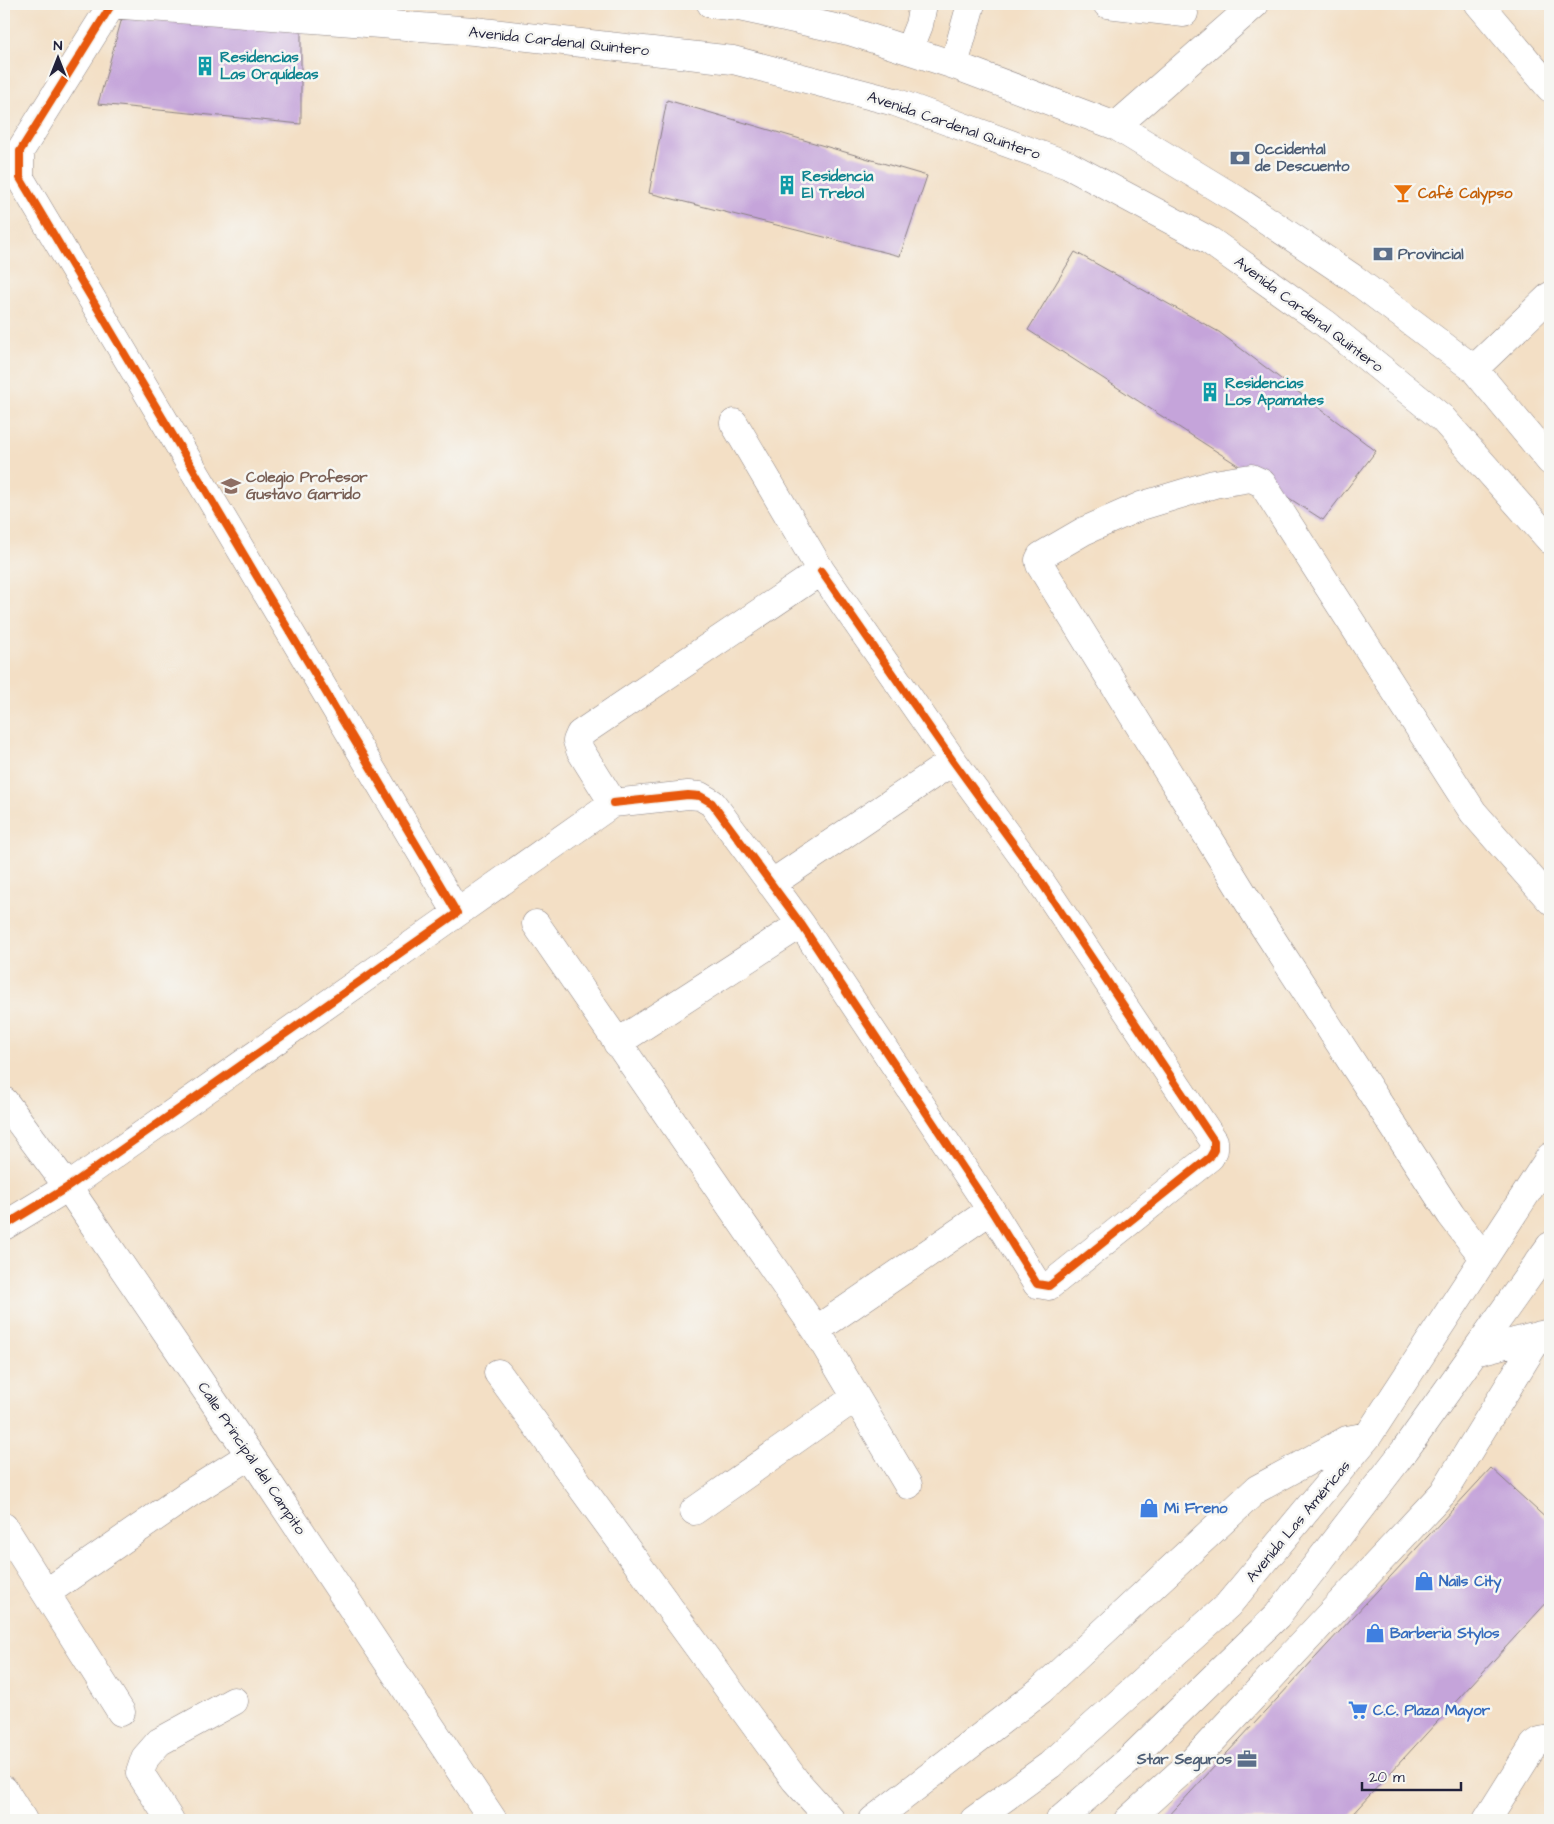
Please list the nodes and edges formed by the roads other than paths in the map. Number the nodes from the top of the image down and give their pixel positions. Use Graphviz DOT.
graph roads {
  1 [pos="110,4"];
  2 [pos="711,4"];
  3 [pos="923,4"];
  4 [pos="971,4"];
  5 [pos="1107,4"];
  6 [pos="1256,4"];
  7 [pos="1479,4"];
  8 [pos="1184,13"];
  9 [pos="909,50"];
  10 [pos="954,65"];
  11 [pos="1550,88"];
  12 [pos="1116,126"];
  13 [pos="1550,296"];
  14 [pos="1474,369"];
  15 [pos="734,423"];
  16 [pos="1550,461"];
  17 [pos="1550,540"];
  18 [pos="821,571"];
  19 [pos="953,761"];
  20 [pos="613,803"];
  21 [pos="771,884"];
  22 [pos="1550,900"];
  23 [pos="457,913"];
  24 [pos="536,924"];
  25 [pos="801,924"];
  26 [pos="617,1043"];
  27 [pos="4,1101"];
  28 [pos="1550,1157"];
  29 [pos="68,1187"];
  30 [pos="991,1210"];
  31 [pos="4,1226"];
  32 [pos="1550,1246"];
  33 [pos="1484,1258"];
  34 [pos="816,1330"];
  35 [pos="1545,1334"];
  36 [pos="1475,1352"];
  37 [pos="498,1373"];
  38 [pos="856,1397"];
  39 [pos="1368,1436"];
  40 [pos="250,1455"];
  41 [pos="908,1485"];
  42 [pos="694,1512"];
  43 [pos="4,1527"];
  44 [pos="46,1593"];
  45 [pos="234,1701"];
  46 [pos="122,1712"];
  47 [pos="1550,1739"];
  48 [pos="4,1790"];
  49 [pos="482,1816"];
  50 [pos="22,1820"];
  51 [pos="170,1820"];
  52 [pos="831,1820"];
  53 [pos="873,1820"];
  54 [pos="974,1820"];
  55 [pos="1060,1820"];
  56 [pos="1128,1820"];
  57 [pos="1487,1820"];
  1 -- 17 [label="street, Avenida Cardenal Quintero"];
  1 -- 23 [label="street"];
  2 -- 9 [label="street"];
  3 -- 9 [label="street"];
  4 -- 10 [label="street"];
  5 -- 8 [label="street"];
  6 -- 12 [label="street"];
  7 -- 11 [label="street"];
  9 -- 10 [label="street"];
  10 -- 12 [label="street"];
  12 -- 14 [label="street"];
  13 -- 14 [label="street"];
  14 -- 16 [label="street"];
  15 -- 18 [label="street"];
  18 -- 19 [label="street"];
  18 -- 20 [label="street"];
  19 -- 21 [label="street"];
  19 -- 30 [label="street"];
  20 -- 21 [label="street"];
  20 -- 23 [label="street"];
  21 -- 25 [label="street"];
  22 -- 33 [label="street"];
  23 -- 29 [label="street"];
  24 -- 26 [label="street"];
  25 -- 26 [label="street"];
  25 -- 30 [label="street"];
  26 -- 34 [label="street"];
  27 -- 29 [label="street, Calle Principál del Campito"];
  28 -- 33 [label="street, Avenida Las Américas"];
  29 -- 31 [label="street"];
  29 -- 40 [label="street, Calle Principál del Campito"];
  30 -- 34 [label="street"];
  32 -- 36 [label="street"];
  33 -- 39 [label="street, Avenida Las Américas"];
  34 -- 38 [label="street"];
  35 -- 36 [label="street"];
  35 -- 56 [label="street"];
  36 -- 55 [label="street"];
  37 -- 52 [label="street"];
  38 -- 41 [label="street"];
  38 -- 42 [label="street"];
  39 -- 53 [label="street"];
  39 -- 54 [label="street, Avenida Las Américas"];
  40 -- 44 [label="street"];
  40 -- 49 [label="street, Calle Principál del Campito"];
  43 -- 44 [label="street"];
  44 -- 46 [label="street"];
  45 -- 51 [label="street"];
  47 -- 57 [label="street"];
  48 -- 50 [label="street"];
}
